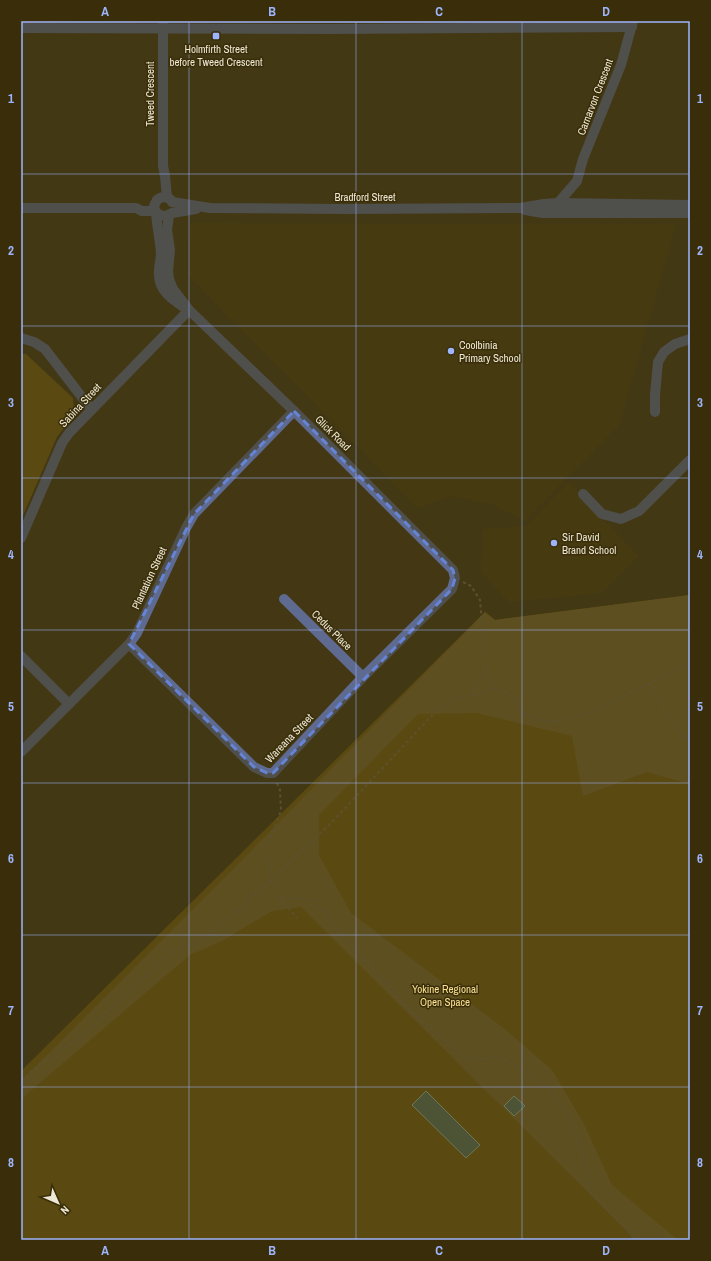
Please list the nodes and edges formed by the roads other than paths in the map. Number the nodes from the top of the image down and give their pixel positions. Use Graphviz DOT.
graph roads {
  1 [pos="323,21"];
  2 [pos="162,24"];
  3 [pos="632,24"];
  4 [pos="21,28"];
  5 [pos="330,29"];
  6 [pos="558,203"];
  7 [pos="690,205"];
  8 [pos="163,207"];
  9 [pos="21,208"];
  10 [pos="520,208"];
  11 [pos="690,214"];
  12 [pos="188,310"];
  13 [pos="21,338"];
  14 [pos="690,339"];
  15 [pos="91,409"];
  16 [pos="294,411"];
  17 [pos="655,412"];
  18 [pos="690,460"];
  19 [pos="583,494"];
  20 [pos="21,538"];
  21 [pos="455,578"];
  22 [pos="284,599"];
  23 [pos="129,644"];
  24 [pos="21,656"];
  25 [pos="363,677"];
  26 [pos="68,704"];
  27 [pos="21,752"];
  1 -- 5 [label="street"];
  2 -- 4 [label="street"];
  2 -- 5 [label="street"];
  2 -- 8 [label="street, Tweed Crescent"];
  3 -- 5 [label="street"];
  3 -- 6 [label="street, Carnarvon Crescent"];
  6 -- 7 [label="street, Bradford Street"];
  6 -- 10 [label="street, Bradford Street"];
  8 -- 9 [label="street, Bradford Street"];
  8 -- 10 [label="street, Bradford Street"];
  8 -- 12 [label="street, Glick Road"];
  10 -- 11 [label="street, Bradford Street"];
  12 -- 15 [label="street, Sabina Street"];
  12 -- 16 [label="street, Glick Road"];
  13 -- 15 [label="street"];
  14 -- 17 [label="street"];
  15 -- 20 [label="street, Sabina Street"];
  16 -- 21 [label="street, Glick Road"];
  16 -- 23 [label="street, Plantation Street"];
  18 -- 19 [label="street"];
  21 -- 25 [label="street, Wareana Street"];
  22 -- 25 [label="street, Cedus Place"];
  23 -- 25 [label="street, Wareana Street"];
  23 -- 26 [label="street, Plantation Street"];
  24 -- 26 [label="street"];
  26 -- 27 [label="street, Plantation Street"];
}
